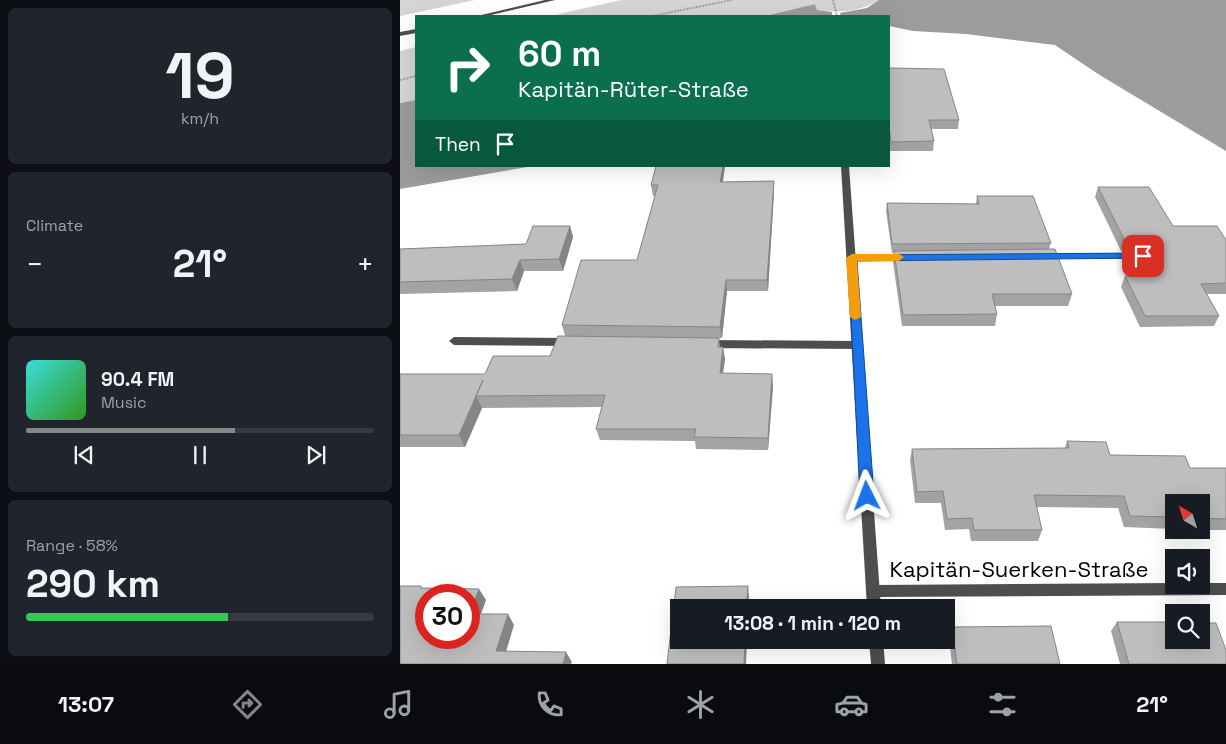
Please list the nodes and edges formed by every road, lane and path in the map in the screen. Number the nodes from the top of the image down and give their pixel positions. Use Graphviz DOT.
graph roads {
  1 [pos="552,0"];
  2 [pos="732,0"];
  3 [pos="833,0"];
  4 [pos="484,15"];
  5 [pos="657,15"];
  6 [pos="837,15"];
  7 [pos="415,30"];
  8 [pos="400,34"];
  9 [pos="415,76"];
  10 [pos="400,80"];
  11 [pos="846,167"];
  12 [pos="1036,256"];
  13 [pos="1143,256"];
  14 [pos="920,257"];
  15 [pos="852,258"];
  16 [pos="454,341"];
  17 [pos="582,342"];
  18 [pos="700,344"];
  19 [pos="857,345"];
  20 [pos="1226,589"];
  21 [pos="873,591"];
  22 [pos="873,599"];
  23 [pos="877,649"];
  24 [pos="878,664"];
  1 -- 4 [label="street"];
  2 -- 5 [label="path"];
  3 -- 6 [label="path"];
  7 -- 8 [label="street"];
  9 -- 10 [label="path"];
  11 -- 15 [label="street"];
  12 -- 13 [label="street"];
  14 -- 15 [label="street"];
  15 -- 19 [label="street"];
  16 -- 17 [label="street"];
  18 -- 19 [label="street"];
  19 -- 21 [label="street"];
  20 -- 21 [label="street, Kapitän-Suerken-Straße"];
  21 -- 22 [label="street"];
  23 -- 24 [label="street"];
}
